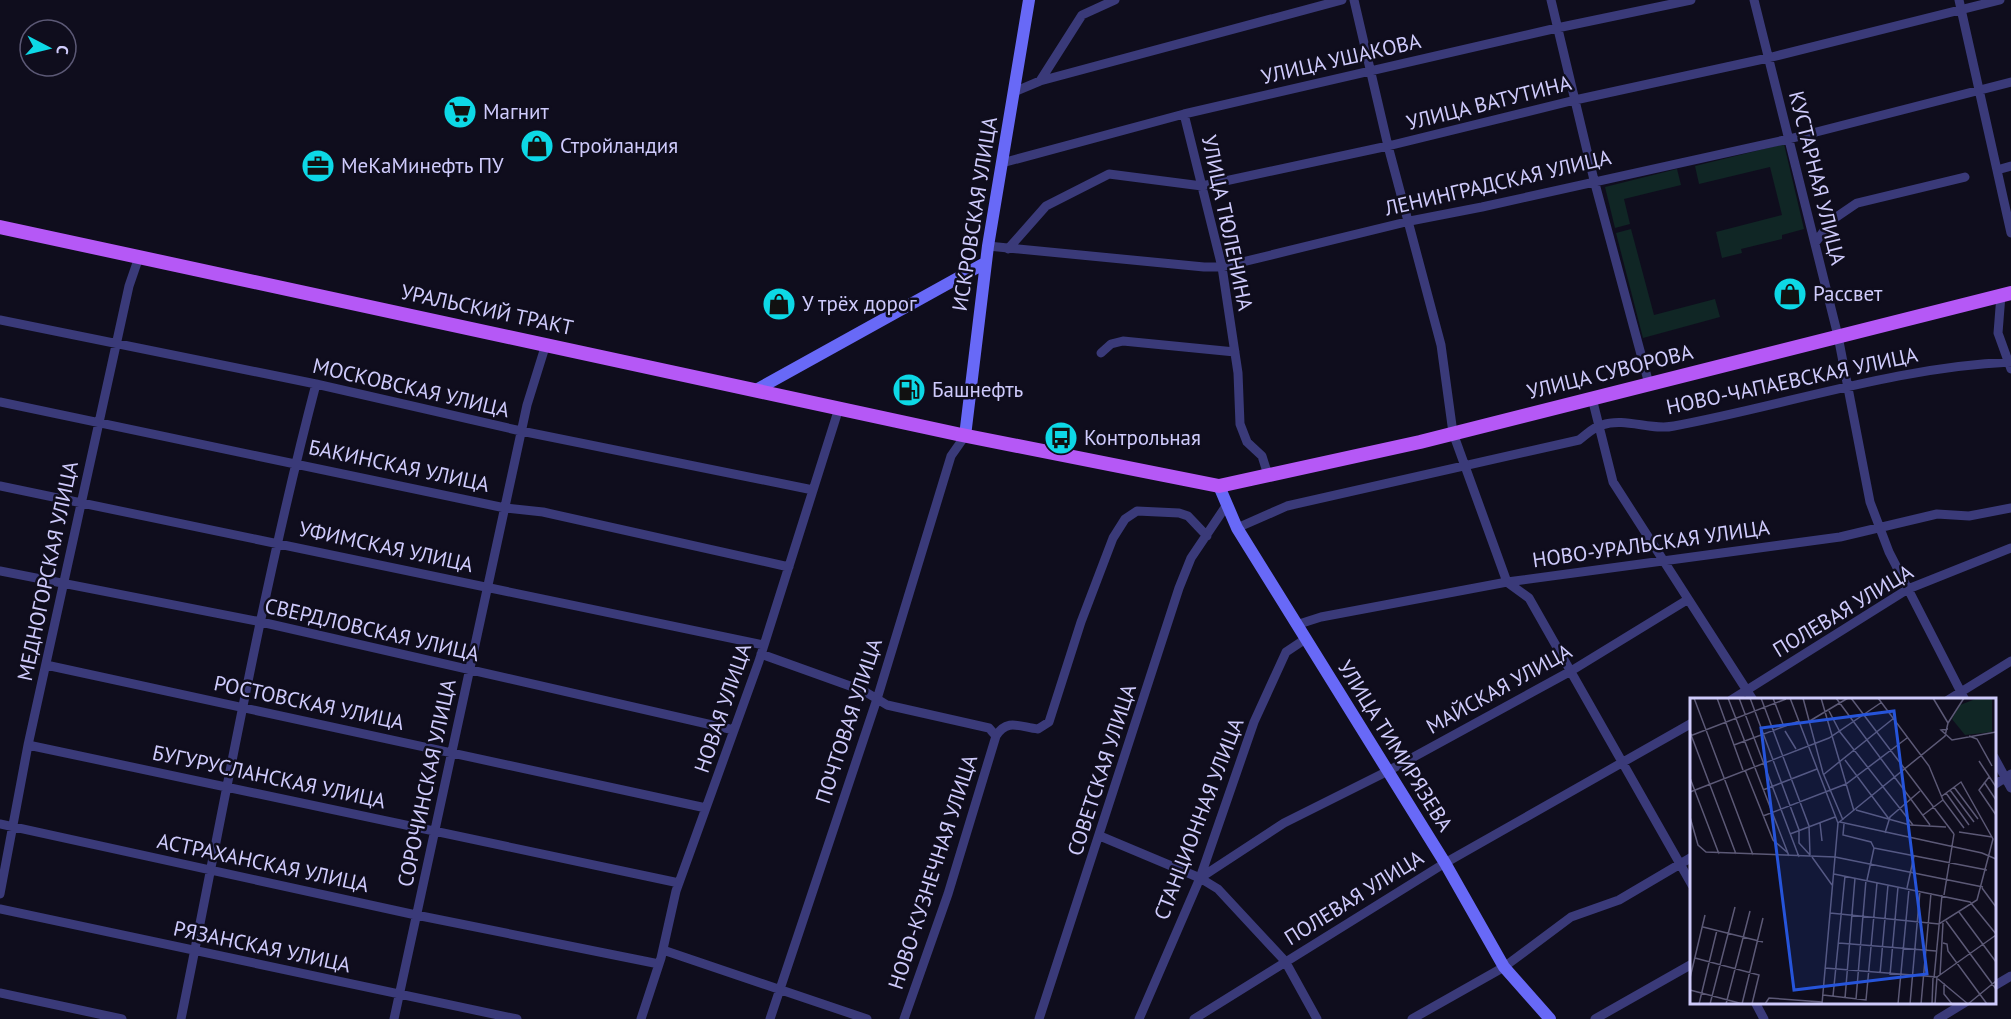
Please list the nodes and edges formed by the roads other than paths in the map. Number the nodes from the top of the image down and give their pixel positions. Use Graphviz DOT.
graph roads {
  1 [pos="1029,0"];
  2 [pos="1115,0"];
  3 [pos="1342,0"];
  4 [pos="1354,0"];
  5 [pos="1551,0"];
  6 [pos="1691,0"];
  7 [pos="1754,0"];
  8 [pos="2000,0"];
  9 [pos="1960,5"];
  10 [pos="1557,28"];
  11 [pos="1768,58"];
  12 [pos="1371,71"];
  13 [pos="1040,81"];
  14 [pos="2011,82"];
  15 [pos="1980,90"];
  16 [pos="1014,92"];
  17 [pos="1575,100"];
  18 [pos="1184,114"];
  19 [pos="1789,138"];
  20 [pos="1388,146"];
  21 [pos="1002,163"];
  22 [pos="2011,166"];
  23 [pos="1997,170"];
  24 [pos="1965,177"];
  25 [pos="1594,180"];
  26 [pos="1202,186"];
  27 [pos="1410,220"];
  28 [pos="0,227"];
  29 [pos="2011,233"];
  30 [pos="1815,243"];
  31 [pos="987,246"];
  32 [pos="1008,249"];
  33 [pos="139,257"];
  34 [pos="985,263"];
  35 [pos="1222,267"];
  36 [pos="2006,294"];
  37 [pos="0,320"];
  38 [pos="1838,336"];
  39 [pos="117,344"];
  40 [pos="546,344"];
  41 [pos="1235,352"];
  42 [pos="1101,353"];
  43 [pos="2010,364"];
  44 [pos="316,384"];
  45 [pos="1649,384"];
  46 [pos="1848,385"];
  47 [pos="756,390"];
  48 [pos="1592,398"];
  49 [pos="0,402"];
  50 [pos="839,408"];
  51 [pos="99,422"];
  52 [pos="1599,425"];
  53 [pos="521,431"];
  54 [pos="1453,433"];
  55 [pos="965,436"];
  56 [pos="296,462"];
  57 [pos="1466,467"];
  58 [pos="1268,475"];
  59 [pos="0,486"];
  60 [pos="1219,486"];
  61 [pos="813,490"];
  62 [pos="81,503"];
  63 [pos="1226,506"];
  64 [pos="505,508"];
  65 [pos="2011,508"];
  66 [pos="1879,527"];
  67 [pos="1237,528"];
  68 [pos="1207,536"];
  69 [pos="280,543"];
  70 [pos="2011,548"];
  71 [pos="1662,561"];
  72 [pos="789,567"];
  73 [pos="0,571"];
  74 [pos="1507,582"];
  75 [pos="64,584"];
  76 [pos="488,587"];
  77 [pos="1908,589"];
  78 [pos="1687,600"];
  79 [pos="261,622"];
  80 [pos="1296,624"];
  81 [pos="1304,640"];
  82 [pos="762,649"];
  83 [pos="2011,661"];
  84 [pos="46,665"];
  85 [pos="470,671"];
  86 [pos="1570,671"];
  87 [pos="1746,690"];
  88 [pos="1963,696"];
  89 [pos="1733,698"];
  90 [pos="1752,698"];
  91 [pos="877,699"];
  92 [pos="244,708"];
  93 [pos="1690,724"];
  94 [pos="734,730"];
  95 [pos="996,736"];
  96 [pos="28,745"];
  97 [pos="452,753"];
  98 [pos="1996,758"];
  99 [pos="1623,764"];
  100 [pos="1388,771"];
  101 [pos="2008,776"];
  102 [pos="227,787"];
  103 [pos="2011,788"];
  104 [pos="706,808"];
  105 [pos="0,824"];
  106 [pos="15,827"];
  107 [pos="435,830"];
  108 [pos="1100,836"];
  109 [pos="1690,858"];
  110 [pos="1445,863"];
  111 [pos="1680,864"];
  112 [pos="211,870"];
  113 [pos="1200,878"];
  114 [pos="1690,882"];
  115 [pos="679,883"];
  116 [pos="0,894"];
  117 [pos="0,909"];
  118 [pos="417,915"];
  119 [pos="663,950"];
  120 [pos="195,951"];
  121 [pos="1285,962"];
  122 [pos="659,964"];
  123 [pos="1690,965"];
  124 [pos="1504,967"];
  125 [pos="2011,976"];
  126 [pos="1996,985"];
  127 [pos="780,990"];
  128 [pos="0,993"];
  129 [pos="399,995"];
  130 [pos="1756,1004"];
  131 [pos="1960,1004"];
  132 [pos="123,1019"];
  133 [pos="181,1019"];
  134 [pos="394,1019"];
  135 [pos="517,1019"];
  136 [pos="642,1019"];
  137 [pos="770,1019"];
  138 [pos="867,1019"];
  139 [pos="904,1019"];
  140 [pos="1039,1019"];
  141 [pos="1139,1019"];
  142 [pos="1194,1019"];
  143 [pos="1317,1019"];
  144 [pos="1412,1019"];
  145 [pos="1550,1019"];
  146 [pos="1595,1019"];
  147 [pos="1764,1019"];
  148 [pos="1938,1019"];
  1 -- 16 [label="main road, ИСКРОВСКАЯ УЛИЦА"];
  2 -- 13 [label="street"];
  3 -- 13 [label="street"];
  4 -- 12 [label="street"];
  5 -- 10 [label="street"];
  6 -- 10 [label="street, УЛИЦА УШАКОВА"];
  7 -- 11 [label="street, КУСТАРНАЯ УЛИЦА"];
  8 -- 9 [label="street, УЛИЦА ВАТУТИНА"];
  9 -- 11 [label="street, УЛИЦА ВАТУТИНА"];
  9 -- 15 [label="street"];
  10 -- 12 [label="street, УЛИЦА УШАКОВА"];
  10 -- 17 [label="street"];
  11 -- 17 [label="street, УЛИЦА ВАТУТИНА"];
  11 -- 19 [label="street, КУСТАРНАЯ УЛИЦА"];
  12 -- 18 [label="street, УЛИЦА УШАКОВА"];
  12 -- 20 [label="street"];
  13 -- 16 [label="street"];
  14 -- 15 [label="street, ЛЕНИНГРАДСКАЯ УЛИЦА"];
  15 -- 19 [label="street, ЛЕНИНГРАДСКАЯ УЛИЦА"];
  15 -- 23 [label="street"];
  16 -- 21 [label="main road, ИСКРОВСКАЯ УЛИЦА"];
  17 -- 20 [label="street, УЛИЦА ВАТУТИНА"];
  17 -- 25 [label="street"];
  18 -- 21 [label="street, УЛИЦА УШАКОВА"];
  18 -- 26 [label="street, УЛИЦА ТЮЛЕНИНА"];
  19 -- 25 [label="street, ЛЕНИНГРАДСКАЯ УЛИЦА"];
  19 -- 30 [label="street, КУСТАРНАЯ УЛИЦА"];
  20 -- 26 [label="street, УЛИЦА ВАТУТИНА"];
  20 -- 27 [label="street"];
  21 -- 31 [label="main road, ИСКРОВСКАЯ УЛИЦА"];
  22 -- 23 [label="street"];
  23 -- 29 [label="street"];
  24 -- 30 [label="street"];
  25 -- 27 [label="street, ЛЕНИНГРАДСКАЯ УЛИЦА"];
  25 -- 45 [label="street"];
  26 -- 32 [label="street, УЛИЦА ВАТУТИНА"];
  26 -- 35 [label="street, УЛИЦА ТЮЛЕНИНА"];
  27 -- 35 [label="street, ЛЕНИНГРАДСКАЯ УЛИЦА"];
  27 -- 54 [label="street"];
  28 -- 33 [label="main road, УРАЛЬСКИЙ ТРАКТ"];
  30 -- 38 [label="street, КУСТАРНАЯ УЛИЦА"];
  31 -- 32 [label="street, ЛЕНИНГРАДСКАЯ УЛИЦА"];
  31 -- 34 [label="main road, ИСКРОВСКАЯ УЛИЦА"];
  32 -- 35 [label="street, ЛЕНИНГРАДСКАЯ УЛИЦА"];
  33 -- 39 [label="street, МЕДНОГОРСКАЯ УЛИЦА"];
  33 -- 40 [label="main road, УРАЛЬСКИЙ ТРАКТ"];
  34 -- 47 [label="main road"];
  34 -- 55 [label="main road, ИСКРОВСКАЯ УЛИЦА"];
  35 -- 41 [label="street, УЛИЦА ТЮЛЕНИНА"];
  36 -- 38 [label="main road, УЛИЦА СУВОРОВА"];
  36 -- 43 [label="street"];
  37 -- 39 [label="street, МОСКОВСКАЯ УЛИЦА"];
  38 -- 45 [label="main road, УЛИЦА СУВОРОВА"];
  38 -- 46 [label="street, КУСТАРНАЯ УЛИЦА"];
  39 -- 44 [label="street, МОСКОВСКАЯ УЛИЦА"];
  39 -- 51 [label="street, МЕДНОГОРСКАЯ УЛИЦА"];
  40 -- 47 [label="main road, УРАЛЬСКИЙ ТРАКТ"];
  40 -- 53 [label="street, СОРОЧИНСКАЯ УЛИЦА"];
  41 -- 42 [label="street"];
  41 -- 58 [label="street, УЛИЦА ТЮЛЕНИНА"];
  43 -- 46 [label="street, НОВО-ЧАПАЕВСКАЯ УЛИЦА"];
  44 -- 53 [label="street, МОСКОВСКАЯ УЛИЦА"];
  44 -- 56 [label="street"];
  45 -- 48 [label="main road, УЛИЦА СУВОРОВА"];
  46 -- 52 [label="street, НОВО-ЧАПАЕВСКАЯ УЛИЦА"];
  46 -- 66 [label="street, КУСТАРНАЯ УЛИЦА"];
  47 -- 50 [label="main road, УРАЛЬСКИЙ ТРАКТ"];
  48 -- 52 [label="street"];
  48 -- 54 [label="main road, УЛИЦА СУВОРОВА"];
  49 -- 51 [label="street, БАКИНСКАЯ УЛИЦА"];
  50 -- 55 [label="main road, УРАЛЬСКИЙ ТРАКТ"];
  50 -- 61 [label="street, НОВАЯ УЛИЦА"];
  51 -- 56 [label="street, БАКИНСКАЯ УЛИЦА"];
  51 -- 62 [label="street, МЕДНОГОРСКАЯ УЛИЦА"];
  52 -- 57 [label="street"];
  52 -- 71 [label="street"];
  53 -- 61 [label="street, МОСКОВСКАЯ УЛИЦА"];
  53 -- 64 [label="street, СОРОЧИНСКАЯ УЛИЦА"];
  54 -- 57 [label="street"];
  54 -- 58 [label="main road, УЛИЦА СУВОРОВА"];
  55 -- 60 [label="main road, УРАЛЬСКИЙ ТРАКТ"];
  55 -- 91 [label="street, ПОЧТОВАЯ УЛИЦА"];
  56 -- 64 [label="street, БАКИНСКАЯ УЛИЦА"];
  56 -- 69 [label="street"];
  57 -- 67 [label="street"];
  57 -- 74 [label="street"];
  58 -- 60 [label="main road, УЛИЦА СУВОРОВА"];
  59 -- 62 [label="street, УФИМСКАЯ УЛИЦА"];
  60 -- 63 [label="main road, УЛИЦА ТИМИРЯЗЕВА"];
  61 -- 72 [label="street, НОВАЯ УЛИЦА"];
  62 -- 69 [label="street, УФИМСКАЯ УЛИЦА"];
  62 -- 75 [label="street, МЕДНОГОРСКАЯ УЛИЦА"];
  63 -- 67 [label="main road, УЛИЦА ТИМИРЯЗЕВА"];
  63 -- 68 [label="street, СОВЕТСКАЯ УЛИЦА"];
  64 -- 72 [label="street, БАКИНСКАЯ УЛИЦА"];
  64 -- 76 [label="street, СОРОЧИНСКАЯ УЛИЦА"];
  65 -- 66 [label="street, НОВО-УРАЛЬСКАЯ УЛИЦА"];
  66 -- 71 [label="street, НОВО-УРАЛЬСКАЯ УЛИЦА"];
  66 -- 77 [label="street, КУСТАРНАЯ УЛИЦА"];
  67 -- 80 [label="main road, УЛИЦА ТИМИРЯЗЕВА"];
  68 -- 95 [label="street"];
  68 -- 108 [label="street, СОВЕТСКАЯ УЛИЦА"];
  69 -- 76 [label="street, УФИМСКАЯ УЛИЦА"];
  69 -- 79 [label="street"];
  70 -- 77 [label="street, ПОЛЕВАЯ УЛИЦА"];
  71 -- 74 [label="street, НОВО-УРАЛЬСКАЯ УЛИЦА"];
  71 -- 78 [label="street"];
  72 -- 82 [label="street, НОВАЯ УЛИЦА"];
  73 -- 75 [label="street, СВЕРДЛОВСКАЯ УЛИЦА"];
  74 -- 80 [label="street, НОВО-УРАЛЬСКАЯ УЛИЦА"];
  74 -- 86 [label="street"];
  75 -- 79 [label="street, СВЕРДЛОВСКАЯ УЛИЦА"];
  75 -- 84 [label="street, МЕДНОГОРСКАЯ УЛИЦА"];
  76 -- 82 [label="street, УФИМСКАЯ УЛИЦА"];
  76 -- 85 [label="street, СОРОЧИНСКАЯ УЛИЦА"];
  77 -- 87 [label="street, ПОЛЕВАЯ УЛИЦА"];
  77 -- 88 [label="street, КУСТАРНАЯ УЛИЦА"];
  78 -- 86 [label="street, МАЙСКАЯ УЛИЦА"];
  78 -- 87 [label="street"];
  79 -- 85 [label="street, СВЕРДЛОВСКАЯ УЛИЦА"];
  79 -- 92 [label="street"];
  80 -- 81 [label="main road, УЛИЦА ТИМИРЯЗЕВА"];
  81 -- 100 [label="main road, УЛИЦА ТИМИРЯЗЕВА"];
  81 -- 113 [label="street, СТАНЦИОННАЯ УЛИЦА"];
  82 -- 91 [label="street, УФИМСКАЯ УЛИЦА"];
  82 -- 94 [label="street, НОВАЯ УЛИЦА"];
  83 -- 88 [label="street"];
  84 -- 92 [label="street, РОСТОВСКАЯ УЛИЦА"];
  84 -- 96 [label="street, МЕДНОГОРСКАЯ УЛИЦА"];
  85 -- 94 [label="street, СВЕРДЛОВСКАЯ УЛИЦА"];
  85 -- 97 [label="street, СОРОЧИНСКАЯ УЛИЦА"];
  86 -- 99 [label="street"];
  86 -- 100 [label="street, МАЙСКАЯ УЛИЦА"];
  87 -- 89 [label="street, ПОЛЕВАЯ УЛИЦА"];
  87 -- 90 [label="street"];
  91 -- 95 [label="street, УФИМСКАЯ УЛИЦА"];
  91 -- 127 [label="street, ПОЧТОВАЯ УЛИЦА"];
  92 -- 97 [label="street, РОСТОВСКАЯ УЛИЦА"];
  92 -- 102 [label="street"];
  93 -- 99 [label="street, ПОЛЕВАЯ УЛИЦА"];
  94 -- 104 [label="street, НОВАЯ УЛИЦА"];
  95 -- 139 [label="street, НОВО-КУЗНЕЧНАЯ УЛИЦА"];
  96 -- 102 [label="street, БУГУРУСЛАНСКАЯ УЛИЦА"];
  96 -- 106 [label="street, МЕДНОГОРСКАЯ УЛИЦА"];
  97 -- 104 [label="street, РОСТОВСКАЯ УЛИЦА"];
  97 -- 107 [label="street, СОРОЧИНСКАЯ УЛИЦА"];
  98 -- 101 [label="street"];
  99 -- 110 [label="street, ПОЛЕВАЯ УЛИЦА"];
  99 -- 111 [label="street"];
  100 -- 110 [label="main road, УЛИЦА ТИМИРЯЗЕВА"];
  100 -- 113 [label="street, МАЙСКАЯ УЛИЦА"];
  101 -- 103 [label="street"];
  102 -- 107 [label="street, БУГУРУСЛАНСКАЯ УЛИЦА"];
  102 -- 112 [label="street"];
  104 -- 115 [label="street, НОВАЯ УЛИЦА"];
  105 -- 106 [label="street, АСТРАХАНСКАЯ УЛИЦА"];
  106 -- 112 [label="street, АСТРАХАНСКАЯ УЛИЦА"];
  106 -- 116 [label="street, МЕДНОГОРСКАЯ УЛИЦА"];
  107 -- 115 [label="street, БУГУРУСЛАНСКАЯ УЛИЦА"];
  107 -- 118 [label="street, СОРОЧИНСКАЯ УЛИЦА"];
  108 -- 113 [label="street"];
  108 -- 140 [label="street, СОВЕТСКАЯ УЛИЦА"];
  109 -- 111 [label="street"];
  110 -- 121 [label="street, ПОЛЕВАЯ УЛИЦА"];
  110 -- 124 [label="main road, УЛИЦА ТИМИРЯЗЕВА"];
  111 -- 114 [label="street"];
  111 -- 124 [label="street"];
  112 -- 118 [label="street, АСТРАХАНСКАЯ УЛИЦА"];
  112 -- 120 [label="street"];
  113 -- 121 [label="street"];
  113 -- 141 [label="street, СТАНЦИОННАЯ УЛИЦА"];
  115 -- 119 [label="street, НОВАЯ УЛИЦА"];
  117 -- 120 [label="street, РЯЗАНСКАЯ УЛИЦА"];
  118 -- 122 [label="street, АСТРАХАНСКАЯ УЛИЦА"];
  118 -- 129 [label="street, СОРОЧИНСКАЯ УЛИЦА"];
  119 -- 122 [label="street, НОВАЯ УЛИЦА"];
  119 -- 127 [label="street"];
  120 -- 129 [label="street, РЯЗАНСКАЯ УЛИЦА"];
  120 -- 133 [label="street"];
  121 -- 142 [label="street, ПОЛЕВАЯ УЛИЦА"];
  121 -- 143 [label="street"];
  122 -- 136 [label="street, НОВАЯ УЛИЦА"];
  123 -- 146 [label="street"];
  124 -- 144 [label="street"];
  124 -- 145 [label="main road, УЛИЦА ТИМИРЯЗЕВА"];
  125 -- 126 [label="street"];
  127 -- 137 [label="street, ПОЧТОВАЯ УЛИЦА"];
  127 -- 138 [label="street"];
  128 -- 132 [label="street"];
  129 -- 134 [label="street, СОРОЧИНСКАЯ УЛИЦА"];
  129 -- 135 [label="street, РЯЗАНСКАЯ УЛИЦА"];
  130 -- 147 [label="street"];
  131 -- 148 [label="street"];
}
